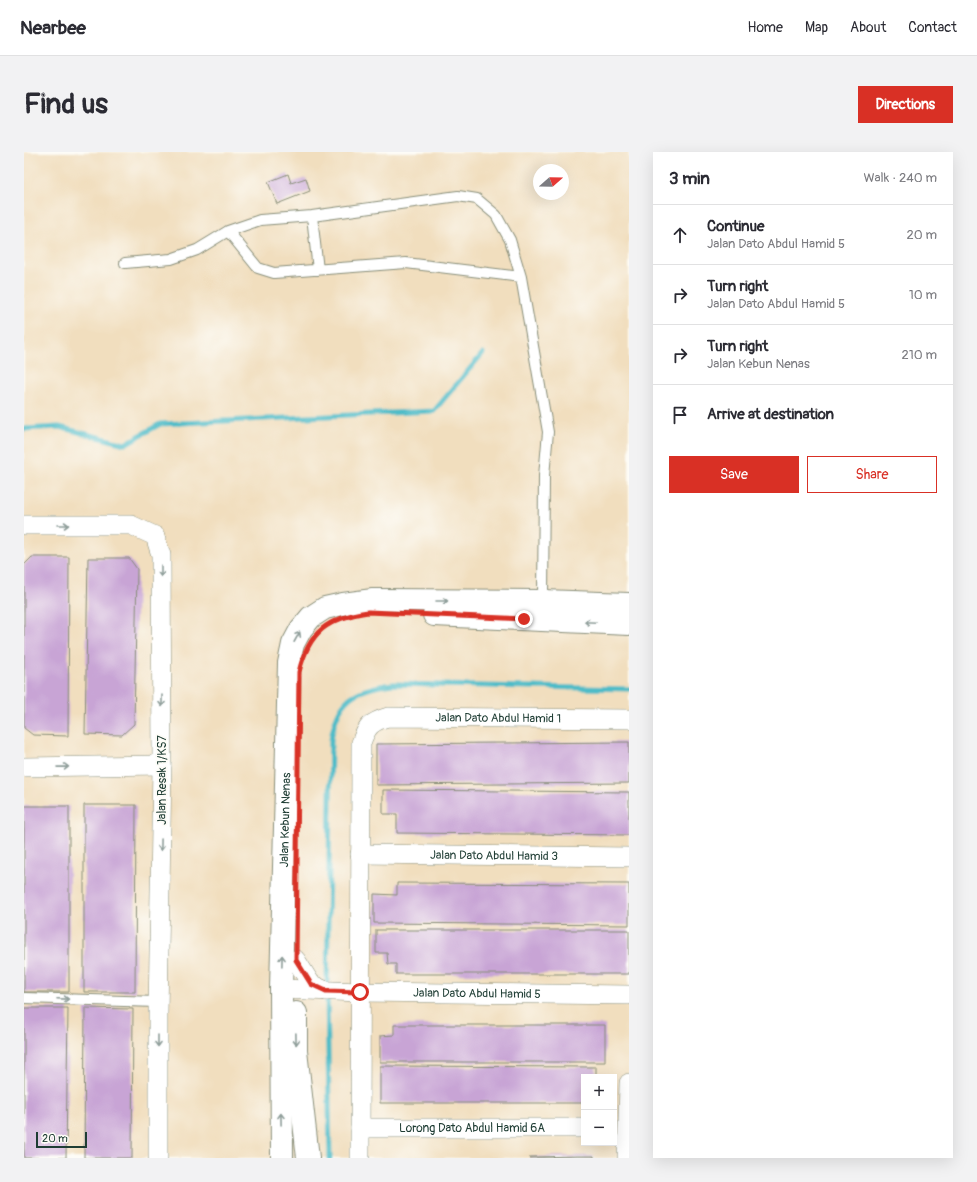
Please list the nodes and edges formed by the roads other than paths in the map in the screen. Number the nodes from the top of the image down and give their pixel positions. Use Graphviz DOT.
graph roads {
  1 [pos="312,216"];
  2 [pos="228,231"];
  3 [pos="125,263"];
  4 [pos="318,270"];
  5 [pos="521,277"];
  6 [pos="24,525"];
  7 [pos="629,604"];
  8 [pos="530,607"];
  9 [pos="629,624"];
  10 [pos="629,719"];
  11 [pos="162,765"];
  12 [pos="24,767"];
  13 [pos="360,854"];
  14 [pos="629,857"];
  15 [pos="296,960"];
  16 [pos="288,989"];
  17 [pos="329,991"];
  18 [pos="360,992"];
  19 [pos="629,995"];
  20 [pos="24,998"];
  21 [pos="158,1002"];
  22 [pos="296,1017"];
  23 [pos="629,1082"];
  24 [pos="360,1128"];
  25 [pos="581,1128"];
  26 [pos="621,1128"];
  27 [pos="158,1158"];
  28 [pos="282,1158"];
  29 [pos="308,1158"];
  30 [pos="360,1158"];
  31 [pos="627,1158"];
  1 -- 2 [label="lane"];
  1 -- 4 [label="lane"];
  1 -- 5 [label="lane"];
  2 -- 3 [label="lane"];
  2 -- 4 [label="lane"];
  4 -- 5 [label="lane"];
  5 -- 8 [label="lane"];
  6 -- 11 [label="street, Jalan Resak 1/KS7, one-way"];
  7 -- 8 [label="street, Jalan Kebun Nenas"];
  9 -- 8 [label="street, Jalan Kebun Nenas, one-way"];
  8 -- 15 [label="street, Jalan Kebun Nenas"];
  16 -- 8 [label="street, Jalan Kebun Nenas, one-way"];
  10 -- 13 [label="street, Jalan Dato Abdul Hamid 1"];
  12 -- 11 [label="street, one-way"];
  11 -- 21 [label="street, Jalan Resak 1/KS7, one-way"];
  13 -- 14 [label="street, Jalan Dato Abdul Hamid 3"];
  13 -- 18 [label="street"];
  15 -- 16 [label="street, Jalan Kebun Nenas"];
  15 -- 17 [label="street, Jalan Dato Abdul Hamid 5"];
  16 -- 17 [label="street"];
  16 -- 22 [label="street, Jalan Kebun Nenas"];
  28 -- 16 [label="street, Jalan Kebun Nenas, one-way"];
  17 -- 18 [label="street, Jalan Dato Abdul Hamid 5"];
  17 -- 22 [label="street"];
  18 -- 19 [label="street, Jalan Dato Abdul Hamid 5"];
  18 -- 24 [label="street"];
  20 -- 21 [label="lane, one-way"];
  21 -- 27 [label="street, Jalan Resak 1/KS7, one-way"];
  22 -- 29 [label="street, Jalan Kebun Nenas, one-way"];
  23 -- 26 [label="street"];
  24 -- 25 [label="street, Lorong Dato Abdul Hamid 6A"];
  24 -- 30 [label="street"];
  26 -- 31 [label="street"];
}
